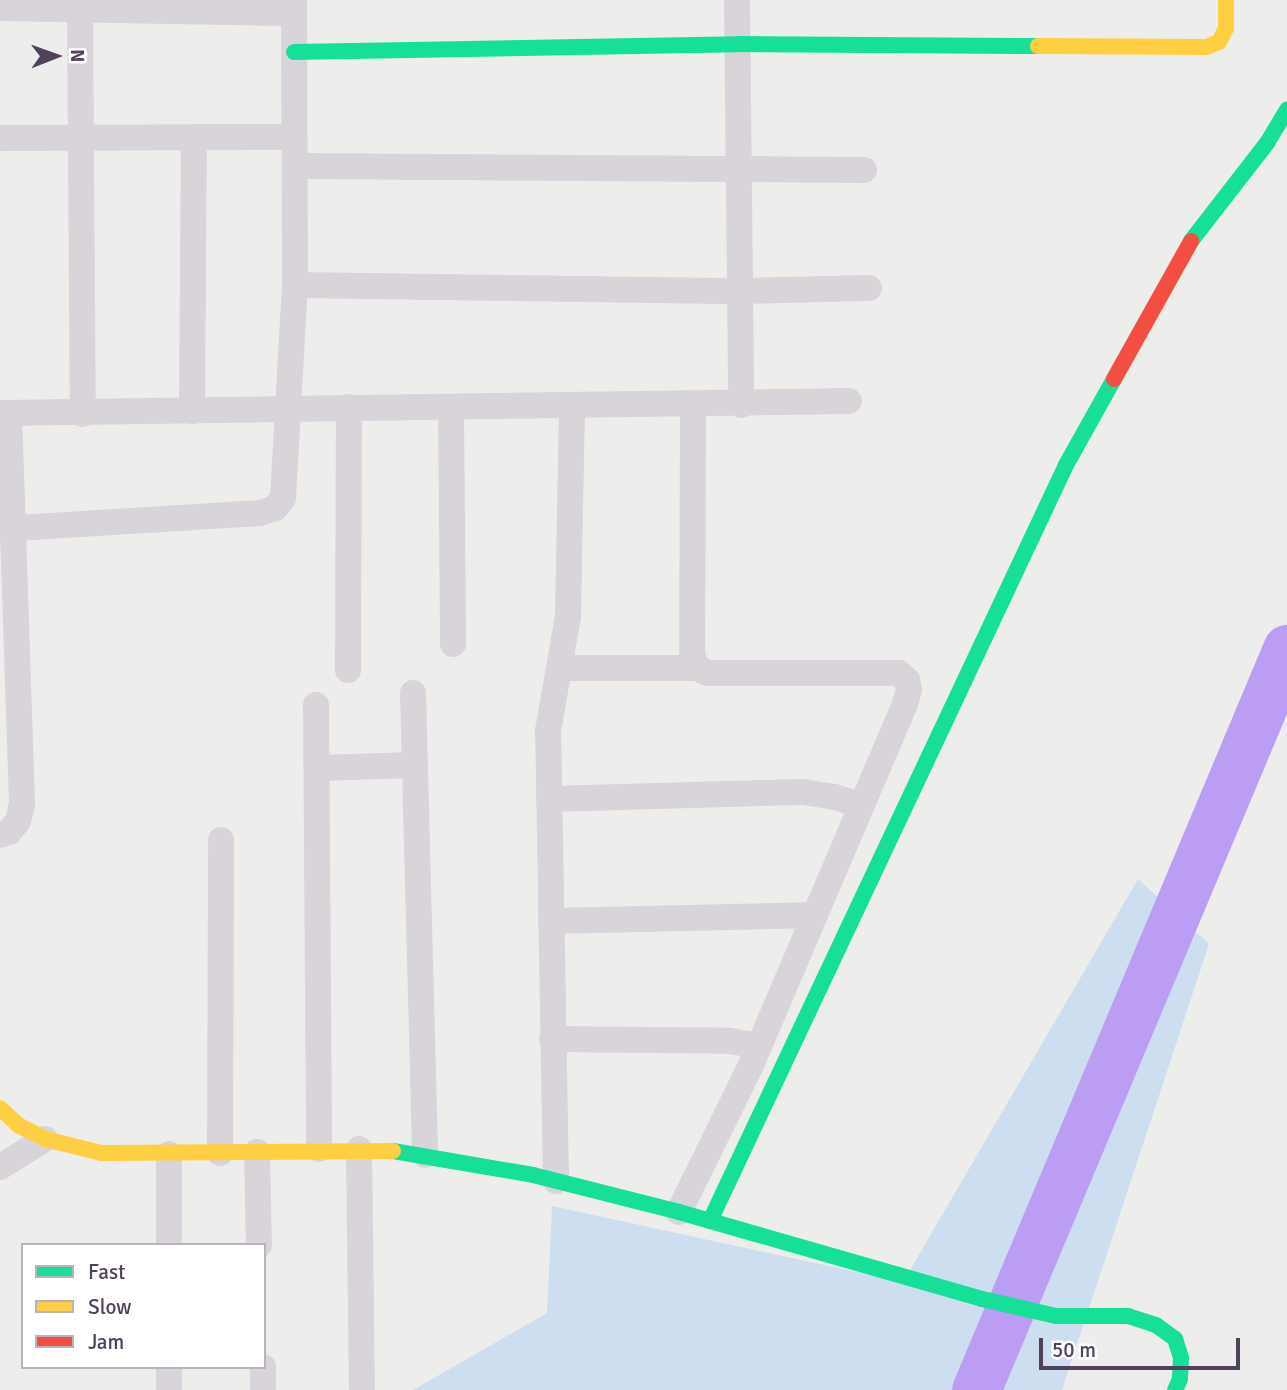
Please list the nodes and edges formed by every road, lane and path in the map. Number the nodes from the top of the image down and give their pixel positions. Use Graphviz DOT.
graph roads {
  1 [pos="737,0"];
  2 [pos="1226,0"];
  3 [pos="294,6"];
  4 [pos="0,8"];
  5 [pos="80,10"];
  6 [pos="738,44"];
  7 [pos="294,52"];
  8 [pos="1287,110"];
  9 [pos="294,137"];
  10 [pos="0,138"];
  11 [pos="194,138"];
  12 [pos="81,139"];
  13 [pos="295,166"];
  14 [pos="864,170"];
  15 [pos="737,172"];
  16 [pos="295,285"];
  17 [pos="869,288"];
  18 [pos="739,291"];
  19 [pos="849,401"];
  20 [pos="692,405"];
  21 [pos="741,405"];
  22 [pos="572,406"];
  23 [pos="349,407"];
  24 [pos="451,407"];
  25 [pos="289,408"];
  26 [pos="192,411"];
  27 [pos="5,413"];
  28 [pos="83,414"];
  29 [pos="6,528"];
  30 [pos="453,644"];
  31 [pos="8,651"];
  32 [pos="560,668"];
  33 [pos="697,668"];
  34 [pos="348,670"];
  35 [pos="413,693"];
  36 [pos="316,705"];
  37 [pos="415,765"];
  38 [pos="317,768"];
  39 [pos="549,799"];
  40 [pos="862,806"];
  41 [pos="0,835"];
  42 [pos="220,839"];
  43 [pos="815,915"];
  44 [pos="551,921"];
  45 [pos="552,1040"];
  46 [pos="759,1046"];
  47 [pos="0,1108"];
  48 [pos="45,1139"];
  49 [pos="319,1149"];
  50 [pos="359,1149"];
  51 [pos="257,1152"];
  52 [pos="220,1153"];
  53 [pos="169,1154"];
  54 [pos="425,1155"];
  55 [pos="0,1167"];
  56 [pos="556,1181"];
  57 [pos="679,1212"];
  58 [pos="710,1221"];
  59 [pos="169,1243"];
  60 [pos="259,1243"];
  61 [pos="169,1369"];
  62 [pos="262,1369"];
  63 [pos="169,1390"];
  64 [pos="263,1390"];
  65 [pos="362,1390"];
  66 [pos="1175,1390"];
  1 -- 6 [label="street"];
  2 -- 6 [label="street"];
  3 -- 5 [label="street"];
  3 -- 7 [label="street"];
  4 -- 5 [label="street"];
  5 -- 12 [label="street"];
  6 -- 7 [label="street"];
  6 -- 15 [label="street"];
  7 -- 9 [label="street"];
  8 -- 58 [label="street"];
  9 -- 11 [label="street"];
  9 -- 13 [label="street"];
  10 -- 12 [label="street"];
  11 -- 12 [label="street"];
  11 -- 26 [label="street"];
  12 -- 28 [label="street"];
  13 -- 15 [label="street"];
  13 -- 16 [label="street"];
  14 -- 15 [label="street"];
  15 -- 18 [label="street"];
  16 -- 18 [label="street"];
  16 -- 25 [label="street"];
  17 -- 18 [label="street"];
  18 -- 21 [label="street"];
  19 -- 21 [label="street"];
  20 -- 21 [label="street"];
  20 -- 22 [label="street"];
  20 -- 33 [label="street"];
  22 -- 24 [label="street"];
  22 -- 32 [label="street"];
  23 -- 24 [label="street"];
  23 -- 25 [label="street"];
  23 -- 34 [label="street"];
  24 -- 30 [label="street"];
  25 -- 26 [label="street"];
  25 -- 29 [label="street"];
  26 -- 28 [label="street"];
  27 -- 28 [label="street"];
  27 -- 29 [label="street"];
  29 -- 31 [label="street"];
  31 -- 41 [label="street"];
  32 -- 33 [label="street"];
  32 -- 39 [label="street"];
  33 -- 40 [label="street"];
  35 -- 37 [label="street"];
  36 -- 38 [label="street"];
  37 -- 38 [label="street"];
  37 -- 54 [label="street"];
  38 -- 49 [label="street"];
  39 -- 40 [label="street"];
  39 -- 44 [label="street"];
  40 -- 43 [label="street"];
  42 -- 52 [label="street"];
  43 -- 44 [label="street"];
  43 -- 46 [label="street"];
  44 -- 45 [label="street"];
  45 -- 46 [label="street"];
  45 -- 56 [label="street"];
  46 -- 57 [label="street"];
  47 -- 48 [label="street"];
  48 -- 53 [label="street"];
  48 -- 55 [label="street"];
  49 -- 50 [label="street"];
  49 -- 51 [label="street"];
  50 -- 54 [label="street"];
  50 -- 65 [label="street"];
  51 -- 52 [label="street"];
  51 -- 60 [label="street"];
  52 -- 53 [label="street"];
  53 -- 59 [label="street"];
  54 -- 56 [label="street"];
  56 -- 57 [label="street"];
  57 -- 58 [label="street"];
  58 -- 66 [label="street"];
  61 -- 63 [label="street"];
  62 -- 64 [label="street"];
}
